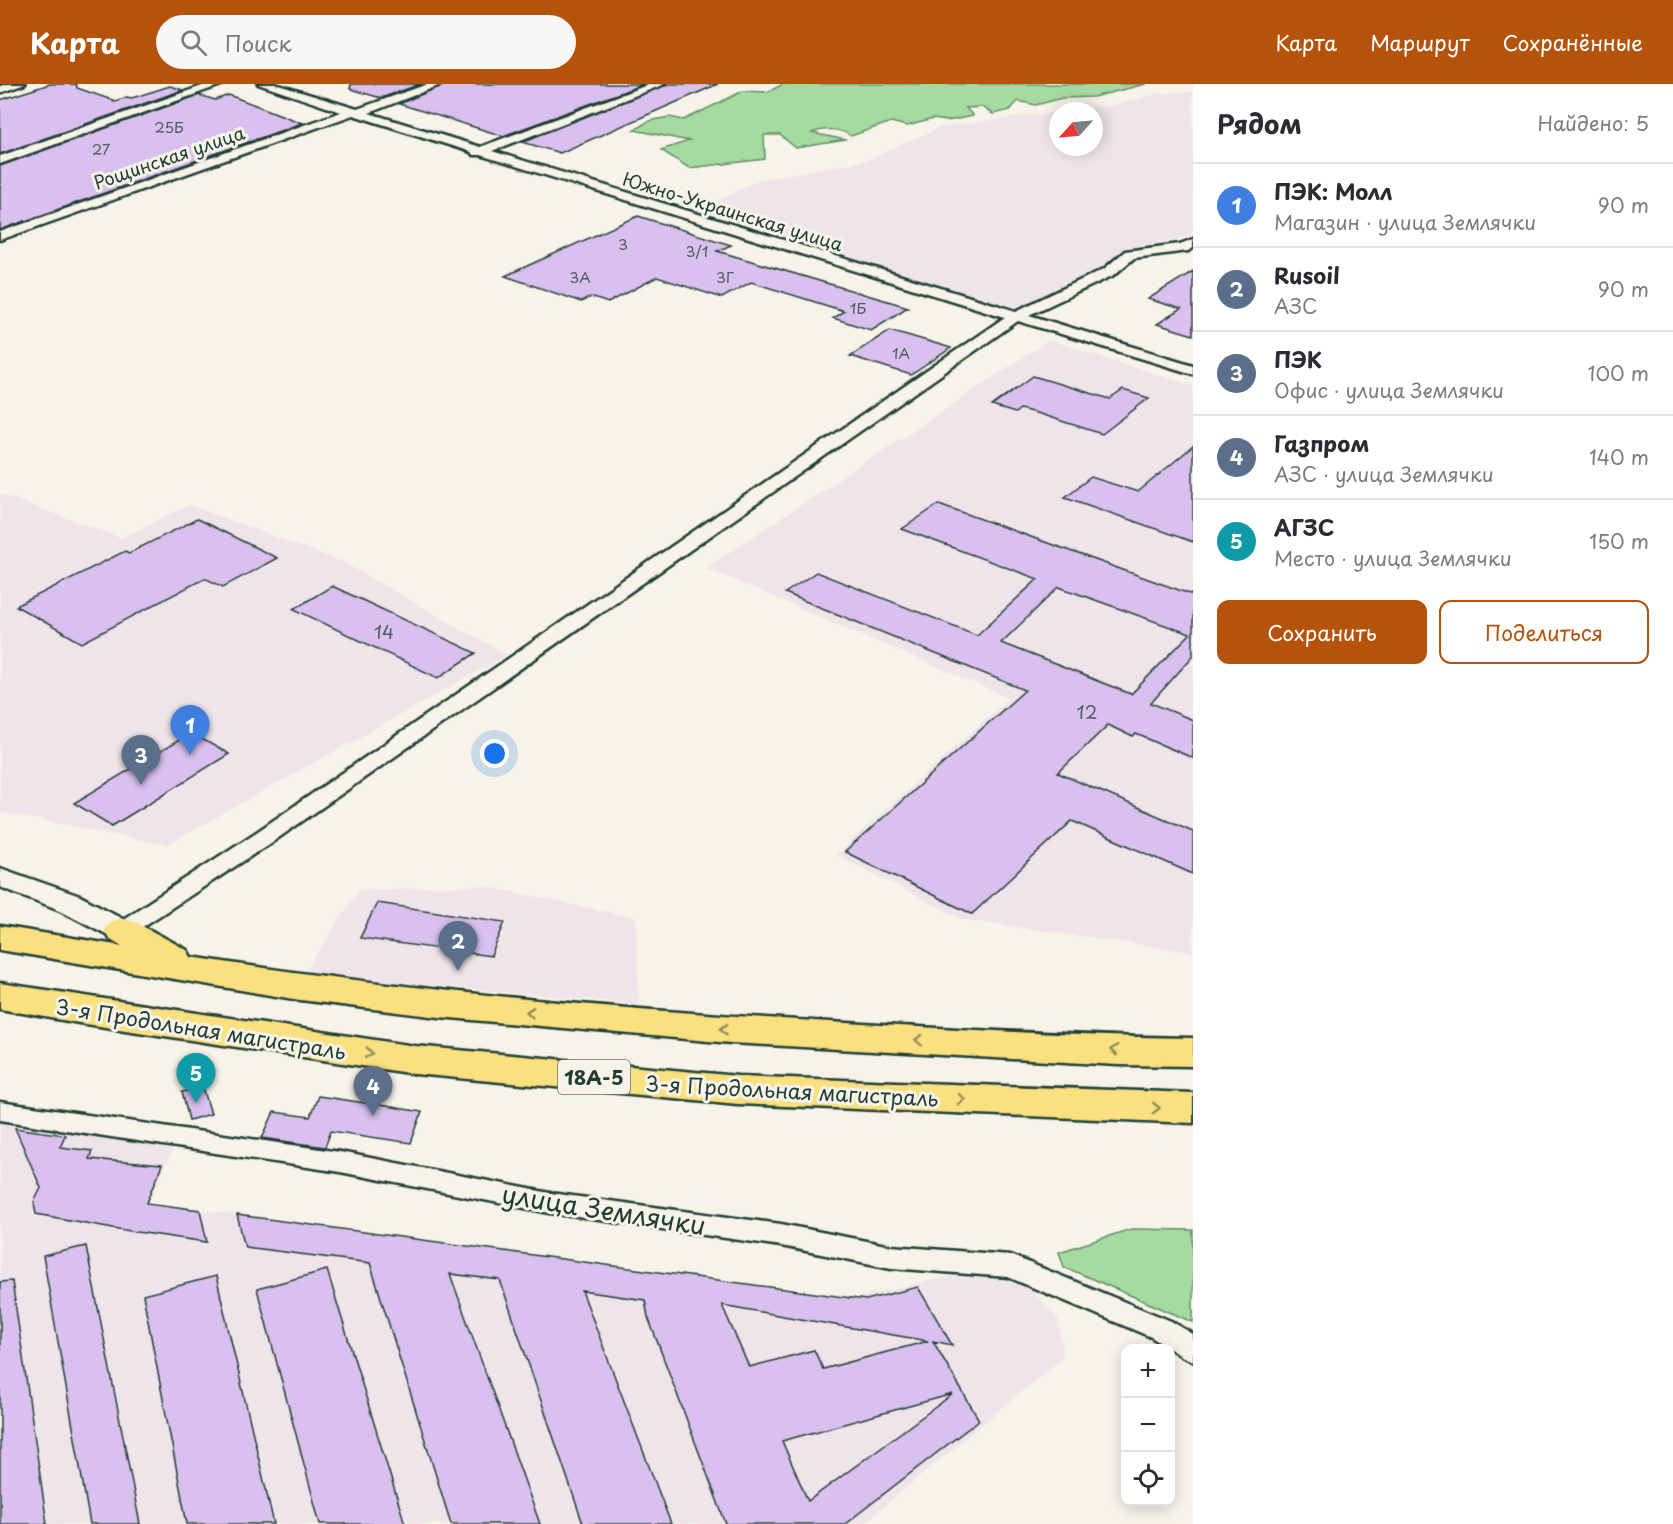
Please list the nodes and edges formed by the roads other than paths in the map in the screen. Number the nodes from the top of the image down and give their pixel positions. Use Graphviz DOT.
graph roads {
  1 [pos="20,84"];
  2 [pos="219,84"];
  3 [pos="263,84"];
  4 [pos="438,84"];
  5 [pos="660,84"];
  6 [pos="0,90"];
  7 [pos="354,112"];
  8 [pos="477,152"];
  9 [pos="0,160"];
  10 [pos="0,235"];
  11 [pos="1193,243"];
  12 [pos="1014,317"];
  13 [pos="1193,370"];
  14 [pos="0,877"];
  15 [pos="122,930"];
  16 [pos="0,938"];
  17 [pos="194,970"];
  18 [pos="0,996"];
  19 [pos="1193,1052"];
  20 [pos="1193,1108"];
  21 [pos="0,1111"];
  22 [pos="1193,1349"];
  1 -- 6 [label="street"];
  2 -- 9 [label="street"];
  3 -- 7 [label="street, Южно-Украинская улица"];
  4 -- 7 [label="street, Рощинская улица"];
  5 -- 8 [label="street"];
  7 -- 8 [label="street, Южно-Украинская улица"];
  7 -- 10 [label="street, Рощинская улица"];
  8 -- 12 [label="street, Южно-Украинская улица"];
  11 -- 12 [label="street"];
  12 -- 13 [label="street, Южно-Украинская улица"];
  12 -- 15 [label="street"];
  14 -- 15 [label="street"];
  15 -- 17 [label="highway"];
  16 -- 17 [label="highway"];
  19 -- 17 [label="highway, one-way"];
  18 -- 20 [label="highway, 3-я Продольная магистраль / 18А-5, one-way"];
  21 -- 22 [label="street, улица Землячки"];
}
